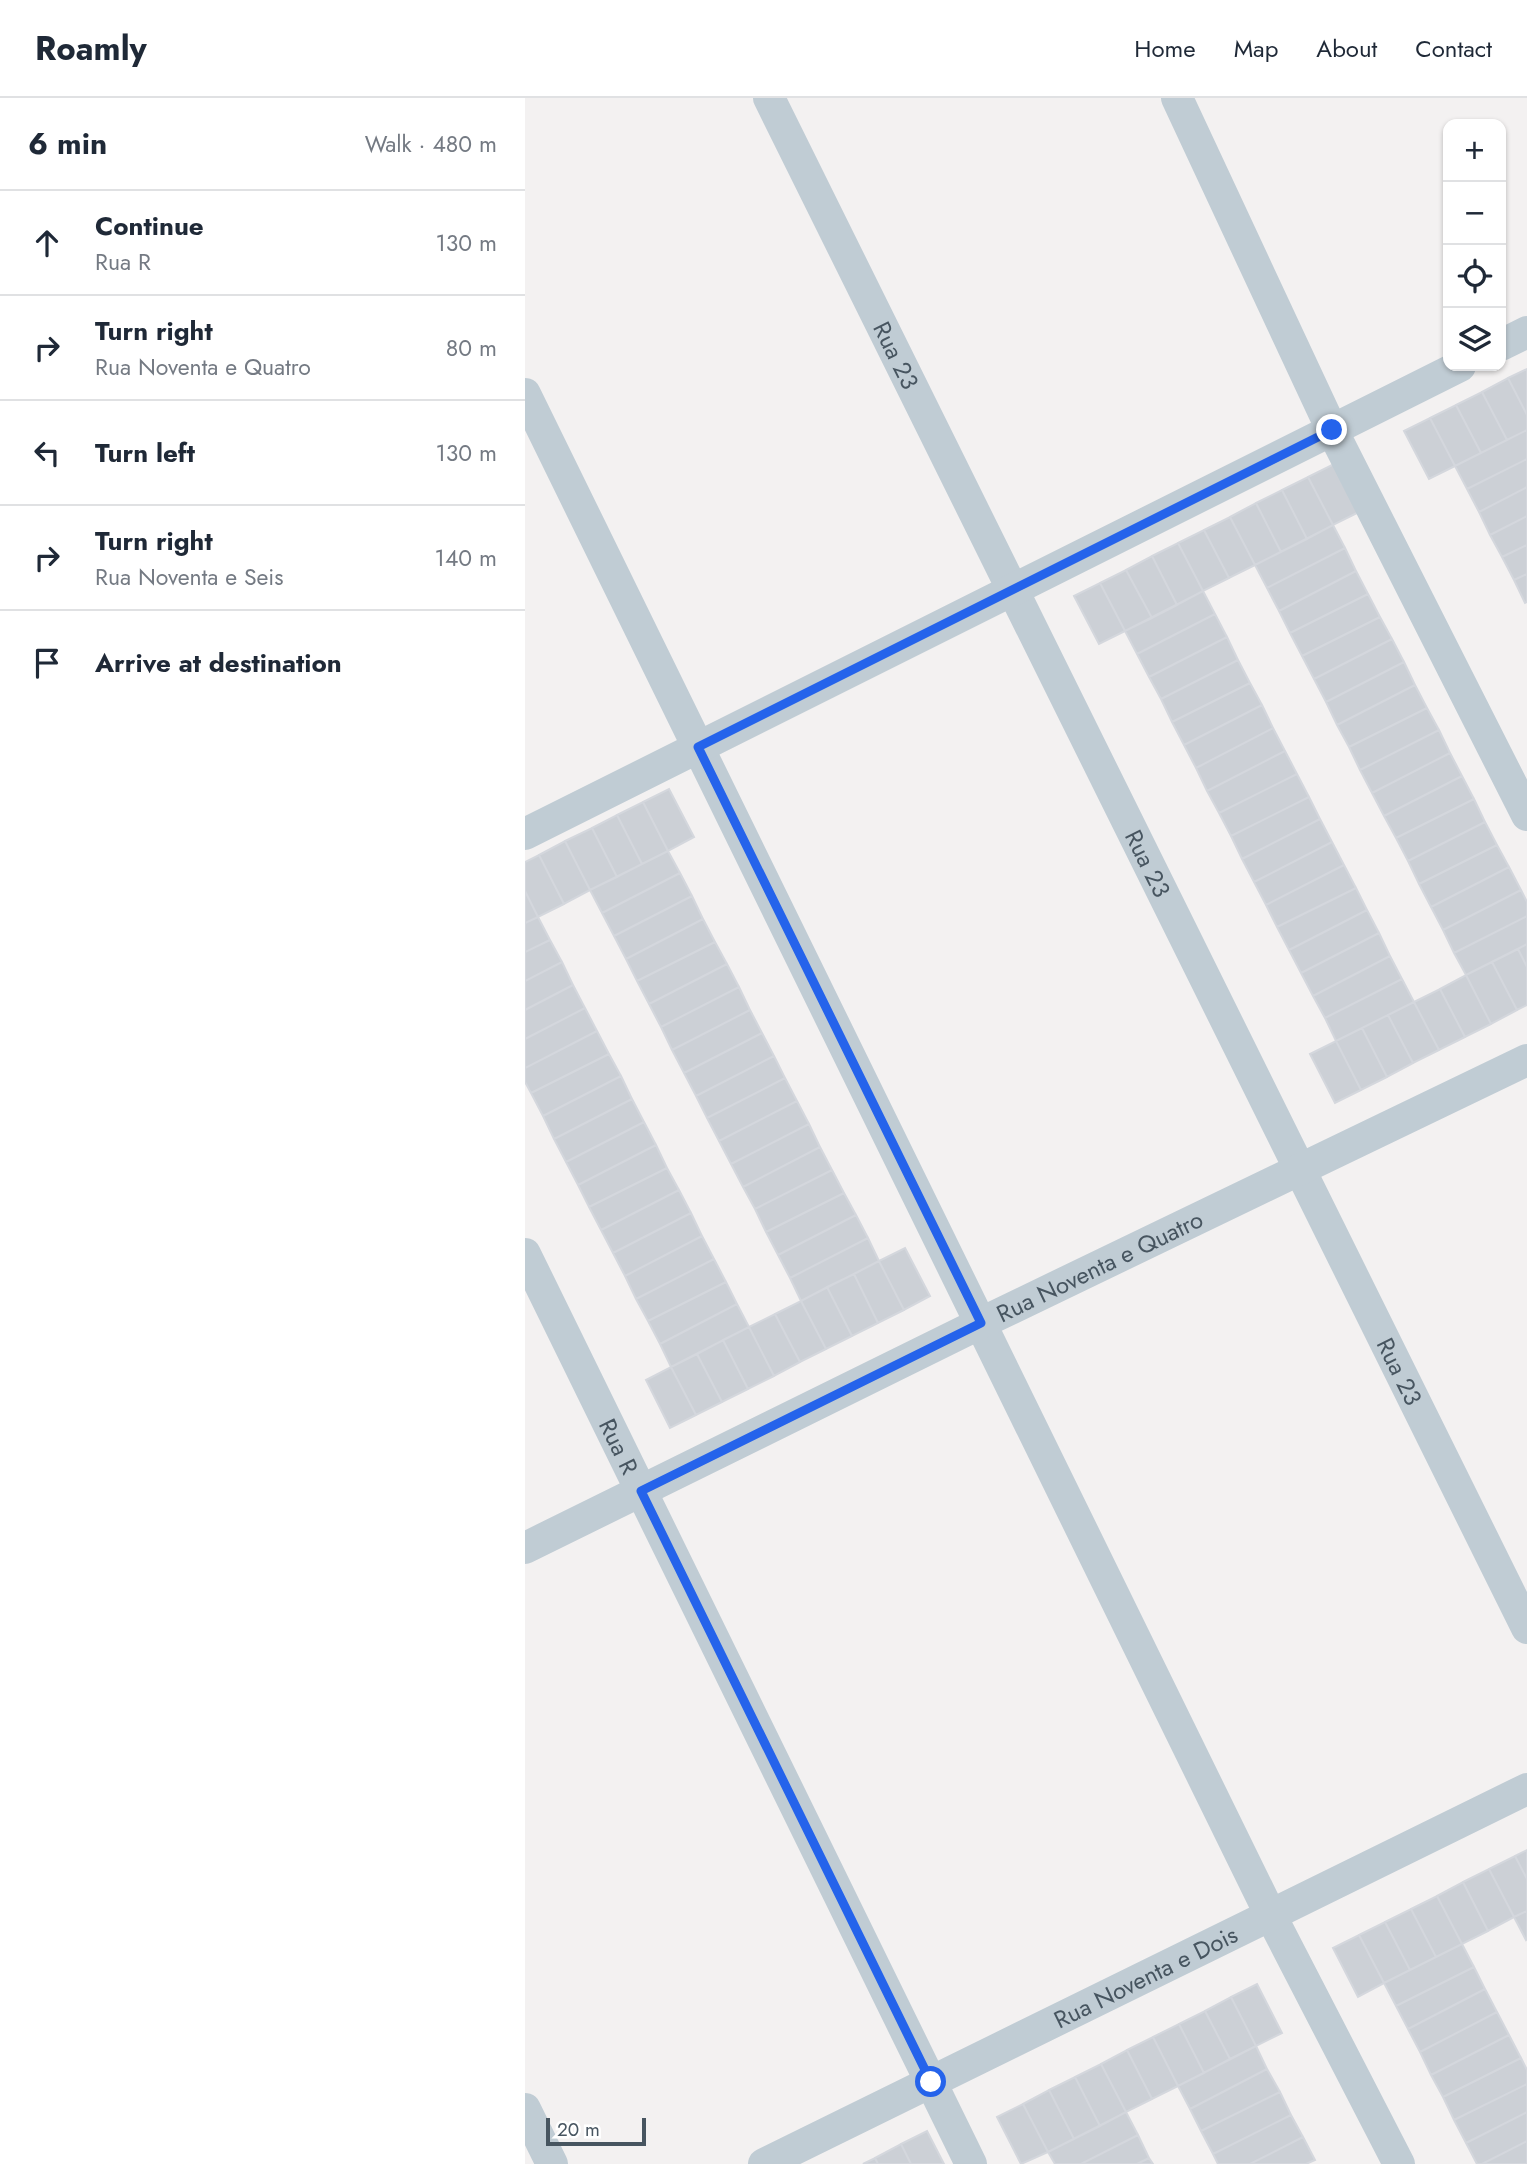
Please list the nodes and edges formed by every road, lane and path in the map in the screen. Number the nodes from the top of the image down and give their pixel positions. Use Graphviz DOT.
graph roads {
  1 [pos="769,98"];
  2 [pos="1177,98"];
  3 [pos="1527,332"];
  4 [pos="1506,342"];
  5 [pos="1450,371"];
  6 [pos="525,394"];
  7 [pos="1332,430"];
  8 [pos="1013,589"];
  9 [pos="698,747"];
  10 [pos="1527,815"];
  11 [pos="525,834"];
  12 [pos="1527,1060"];
  13 [pos="1300,1170"];
  14 [pos="525,1254"];
  15 [pos="981,1323"];
  16 [pos="641,1491"];
  17 [pos="525,1548"];
  18 [pos="1527,1628"];
  19 [pos="1527,1789"];
  20 [pos="1271,1916"];
  21 [pos="931,2082"];
  22 [pos="525,2109"];
  23 [pos="552,2164"];
  24 [pos="764,2164"];
  25 [pos="971,2164"];
  26 [pos="1399,2164"];
  1 -- 8 [label="street, Rua 23"];
  2 -- 7 [label="street"];
  3 -- 4 [label="street"];
  5 -- 7 [label="street"];
  6 -- 9 [label="street"];
  7 -- 8 [label="street"];
  7 -- 10 [label="street"];
  8 -- 9 [label="street"];
  8 -- 13 [label="street, Rua 23"];
  9 -- 11 [label="street"];
  9 -- 15 [label="street"];
  12 -- 13 [label="street, Rua Noventa e Quatro"];
  13 -- 15 [label="street, Rua Noventa e Quatro"];
  13 -- 18 [label="street, Rua 23"];
  14 -- 16 [label="street, Rua R"];
  15 -- 16 [label="street, Rua Noventa e Quatro"];
  15 -- 20 [label="street"];
  16 -- 17 [label="street, Rua Noventa e Quatro"];
  16 -- 21 [label="street, Rua R"];
  19 -- 20 [label="street, Rua Noventa e Dois"];
  20 -- 21 [label="street, Rua Noventa e Dois"];
  20 -- 26 [label="street"];
  21 -- 24 [label="street, Rua Noventa e Dois"];
  21 -- 25 [label="street, Rua R"];
  22 -- 23 [label="street"];
}
